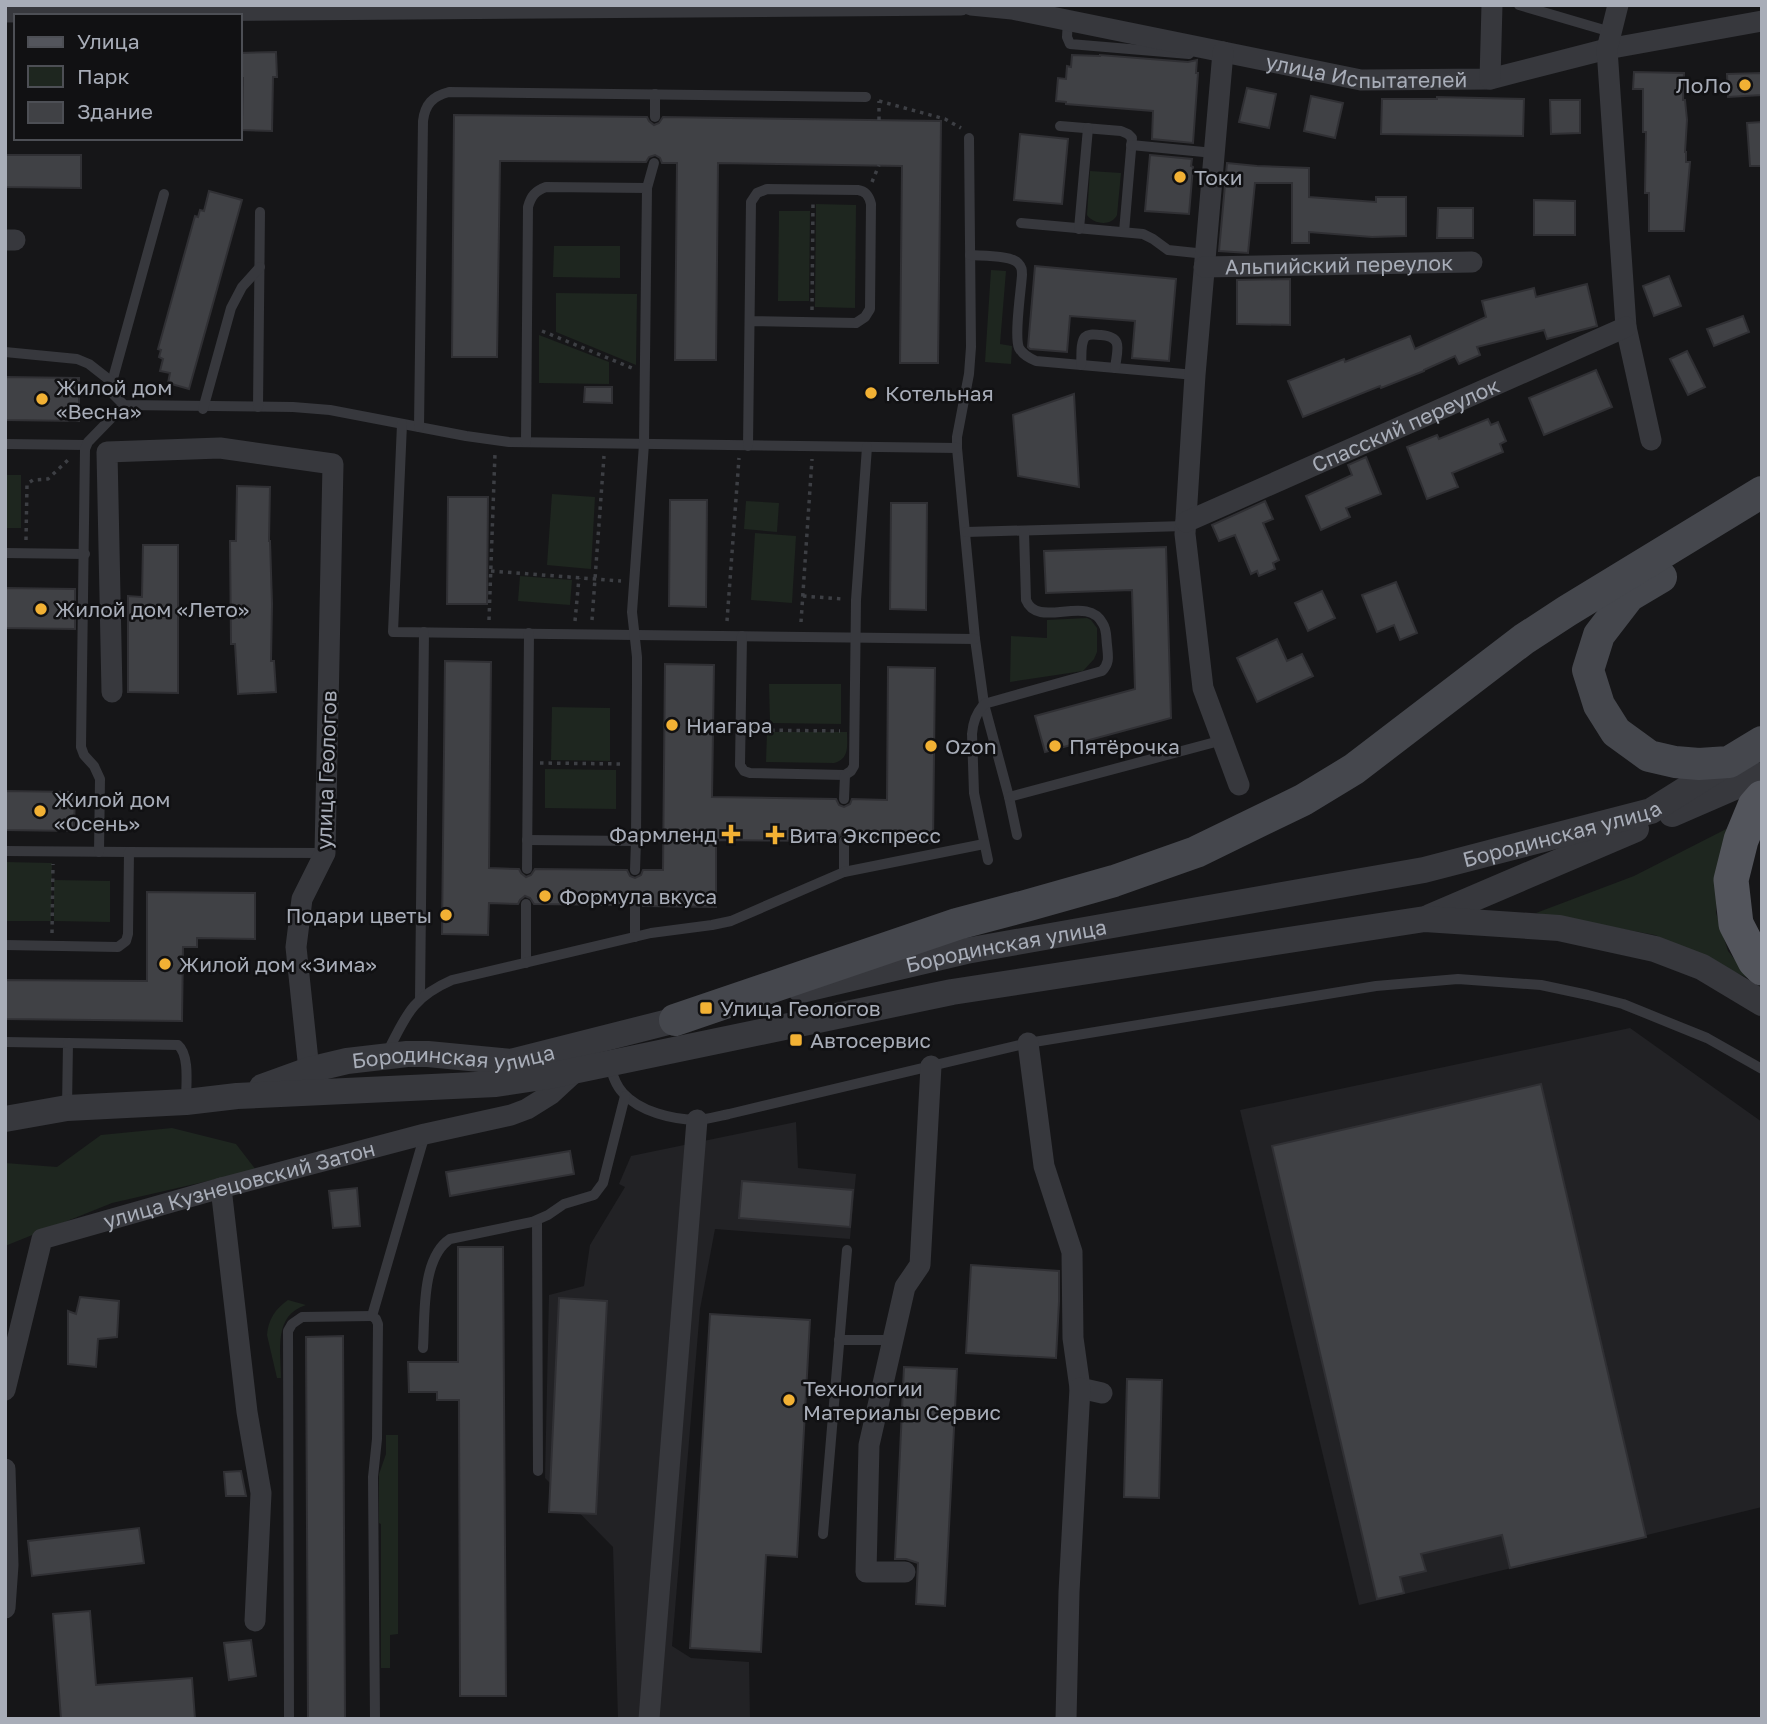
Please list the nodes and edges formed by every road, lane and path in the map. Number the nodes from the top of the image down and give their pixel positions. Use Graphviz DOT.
graph roads {
  1 [pos="961,5"];
  2 [pos="971,5"];
  3 [pos="1492,5"];
  4 [pos="1519,5"];
  5 [pos="1618,5"];
  6 [pos="328,8"];
  7 [pos="5,12"];
  8 [pos="1762,21"];
  9 [pos="1609,40"];
  10 [pos="1223,55"];
  11 [pos="1490,79"];
  12 [pos="655,94"];
  13 [pos="866,97"];
  14 [pos="655,117"];
  15 [pos="879,120"];
  16 [pos="1060,126"];
  17 [pos="1088,128"];
  18 [pos="969,138"];
  19 [pos="1131,145"];
  20 [pos="1214,153"];
  21 [pos="654,163"];
  22 [pos="647,188"];
  23 [pos="813,189"];
  24 [pos="164,194"];
  25 [pos="260,212"];
  26 [pos="1021,223"];
  27 [pos="1079,229"];
  28 [pos="1124,232"];
  29 [pos="970,255"];
  30 [pos="1205,260"];
  31 [pos="1472,262"];
  32 [pos="260,267"];
  33 [pos="750,321"];
  34 [pos="811,322"];
  35 [pos="527,326"];
  36 [pos="1626,327"];
  37 [pos="5,352"];
  38 [pos="1081,365"];
  39 [pos="1115,368"];
  40 [pos="645,373"];
  41 [pos="1195,375"];
  42 [pos="112,382"];
  43 [pos="124,405"];
  44 [pos="203,407"];
  45 [pos="258,407"];
  46 [pos="402,424"];
  47 [pos="419,428"];
  48 [pos="496,440"];
  49 [pos="1651,440"];
  50 [pos="526,442"];
  51 [pos="5,444"];
  52 [pos="605,444"];
  53 [pos="644,444"];
  54 [pos="86,445"];
  55 [pos="744,446"];
  56 [pos="813,446"];
  57 [pos="867,447"];
  58 [pos="957,448"];
  59 [pos="1762,492"];
  60 [pos="1762,517"];
  61 [pos="1186,524"];
  62 [pos="1024,531"];
  63 [pos="966,533"];
  64 [pos="5,553"];
  65 [pos="25,553"];
  66 [pos="85,554"];
  67 [pos="491,571"];
  68 [pos="579,578"];
  69 [pos="595,579"];
  70 [pos="634,582"];
  71 [pos="803,596"];
  72 [pos="856,600"];
  73 [pos="424,632"];
  74 [pos="488,633"];
  75 [pos="529,633"];
  76 [pos="575,634"];
  77 [pos="591,634"];
  78 [pos="634,635"];
  79 [pos="726,636"];
  80 [pos="742,636"];
  81 [pos="800,637"];
  82 [pos="855,638"];
  83 [pos="975,639"];
  84 [pos="112,692"];
  85 [pos="984,704"];
  86 [pos="741,730"];
  87 [pos="855,731"];
  88 [pos="1223,740"];
  89 [pos="1762,742"];
  90 [pos="1729,762"];
  91 [pos="528,763"];
  92 [pos="636,764"];
  93 [pos="845,775"];
  94 [pos="1762,775"];
  95 [pos="1239,785"];
  96 [pos="1009,797"];
  97 [pos="1762,798"];
  98 [pos="844,799"];
  99 [pos="1017,835"];
  100 [pos="527,840"];
  101 [pos="636,841"];
  102 [pos="844,841"];
  103 [pos="984,844"];
  104 [pos="5,850"];
  105 [pos="53,851"];
  106 [pos="99,852"];
  107 [pos="129,852"];
  108 [pos="325,853"];
  109 [pos="988,860"];
  110 [pos="527,869"];
  111 [pos="635,870"];
  112 [pos="844,873"];
  113 [pos="526,904"];
  114 [pos="635,905"];
  115 [pos="1425,919"];
  116 [pos="635,937"];
  117 [pos="5,945"];
  118 [pos="52,946"];
  119 [pos="526,963"];
  120 [pos="1762,968"];
  121 [pos="421,998"];
  122 [pos="1762,1003"];
  123 [pos="675,1020"];
  124 [pos="5,1042"];
  125 [pos="68,1043"];
  126 [pos="1028,1043"];
  127 [pos="386,1056"];
  128 [pos="609,1063"];
  129 [pos="931,1066"];
  130 [pos="1762,1069"];
  131 [pos="309,1070"];
  132 [pos="577,1070"];
  133 [pos="237,1096"];
  134 [pos="625,1096"];
  135 [pos="186,1102"];
  136 [pos="68,1108"];
  137 [pos="5,1119"];
  138 [pos="697,1120"];
  139 [pos="425,1134"];
  140 [pos="221,1188"];
  141 [pos="537,1221"];
  142 [pos="847,1250"];
  143 [pos="372,1316"];
  144 [pos="839,1340"];
  145 [pos="893,1340"];
  146 [pos="423,1348"];
  147 [pos="1080,1388"];
  148 [pos="5,1390"];
  149 [pos="1102,1393"];
  150 [pos="5,1469"];
  151 [pos="538,1471"];
  152 [pos="823,1534"];
  153 [pos="905,1572"];
  154 [pos="5,1608"];
  155 [pos="255,1621"];
  156 [pos="289,1719"];
  157 [pos="375,1719"];
  158 [pos="649,1719"];
  159 [pos="1066,1719"];
  1 -- 6 [label="street"];
  2 -- 10 [label="street, улица Испытателей"];
  3 -- 11 [label="street"];
  4 -- 9 [label="lane"];
  5 -- 9 [label="street"];
  6 -- 7 [label="street"];
  8 -- 9 [label="street, улица Испытателей"];
  9 -- 11 [label="street, улица Испытателей"];
  9 -- 36 [label="street"];
  10 -- 11 [label="street, улица Испытателей"];
  10 -- 20 [label="street"];
  12 -- 13 [label="lane"];
  12 -- 14 [label="lane"];
  12 -- 47 [label="lane"];
  15 -- 18 [label="path"];
  16 -- 17 [label="lane"];
  17 -- 19 [label="lane"];
  17 -- 27 [label="lane"];
  18 -- 29 [label="lane"];
  19 -- 20 [label="lane"];
  19 -- 28 [label="lane"];
  20 -- 30 [label="street"];
  21 -- 22 [label="lane"];
  22 -- 35 [label="lane"];
  22 -- 40 [label="lane"];
  23 -- 33 [label="lane"];
  23 -- 34 [label="path"];
  23 -- 34 [label="lane"];
  24 -- 42 [label="lane"];
  25 -- 32 [label="lane"];
  26 -- 27 [label="lane"];
  27 -- 28 [label="lane"];
  28 -- 30 [label="lane"];
  29 -- 38 [label="lane"];
  29 -- 58 [label="lane"];
  30 -- 31 [label="street, Альпийский переулок"];
  30 -- 41 [label="street"];
  32 -- 44 [label="lane"];
  32 -- 45 [label="lane"];
  33 -- 34 [label="lane"];
  33 -- 55 [label="lane"];
  35 -- 40 [label="path"];
  35 -- 50 [label="lane"];
  36 -- 49 [label="street"];
  36 -- 61 [label="street, Спасский переулок"];
  37 -- 42 [label="lane"];
  38 -- 39 [label="lane"];
  38 -- 39 [label="lane"];
  39 -- 41 [label="lane"];
  40 -- 53 [label="lane"];
  41 -- 61 [label="street"];
  42 -- 43 [label="lane"];
  43 -- 44 [label="lane"];
  43 -- 54 [label="lane"];
  44 -- 45 [label="lane"];
  45 -- 46 [label="lane"];
  46 -- 47 [label="lane"];
  46 -- 73 [label="lane"];
  47 -- 48 [label="lane"];
  48 -- 50 [label="lane"];
  48 -- 67 [label="path"];
  50 -- 52 [label="lane"];
  51 -- 54 [label="lane"];
  52 -- 53 [label="lane"];
  52 -- 69 [label="path"];
  53 -- 55 [label="lane"];
  53 -- 70 [label="lane"];
  54 -- 65 [label="path"];
  54 -- 66 [label="lane"];
  55 -- 56 [label="lane"];
  55 -- 79 [label="path"];
  56 -- 57 [label="lane"];
  56 -- 71 [label="path"];
  57 -- 58 [label="lane"];
  57 -- 72 [label="lane"];
  58 -- 63 [label="lane"];
  59 -- 123 [label="main road"];
  60 -- 90 [label="main road"];
  61 -- 62 [label="lane"];
  61 -- 88 [label="street"];
  62 -- 63 [label="lane"];
  62 -- 85 [label="lane"];
  63 -- 83 [label="lane"];
  64 -- 65 [label="lane"];
  65 -- 66 [label="lane"];
  66 -- 106 [label="lane"];
  67 -- 68 [label="path"];
  67 -- 74 [label="path"];
  68 -- 69 [label="path"];
  68 -- 76 [label="path"];
  69 -- 70 [label="path"];
  69 -- 77 [label="path"];
  70 -- 78 [label="lane"];
  71 -- 72 [label="path"];
  71 -- 81 [label="path"];
  72 -- 82 [label="lane"];
  73 -- 74 [label="lane"];
  73 -- 121 [label="lane"];
  74 -- 75 [label="lane"];
  75 -- 76 [label="lane"];
  75 -- 91 [label="lane"];
  76 -- 77 [label="lane"];
  77 -- 78 [label="lane"];
  78 -- 79 [label="lane"];
  78 -- 92 [label="lane"];
  79 -- 80 [label="lane"];
  80 -- 81 [label="lane"];
  80 -- 86 [label="lane"];
  81 -- 82 [label="lane"];
  82 -- 83 [label="lane"];
  82 -- 87 [label="lane"];
  83 -- 85 [label="lane"];
  84 -- 108 [label="street, улица Геологов"];
  85 -- 96 [label="lane"];
  85 -- 103 [label="lane"];
  86 -- 87 [label="path"];
  86 -- 93 [label="lane"];
  87 -- 93 [label="lane"];
  88 -- 95 [label="street"];
  88 -- 96 [label="lane"];
  89 -- 90 [label="main road, Бородинская улица"];
  90 -- 123 [label="street, Бородинская улица"];
  91 -- 92 [label="path"];
  91 -- 100 [label="lane"];
  92 -- 101 [label="lane"];
  93 -- 98 [label="lane"];
  94 -- 115 [label="street"];
  96 -- 99 [label="lane"];
  97 -- 120 [label="main road"];
  100 -- 101 [label="lane"];
  100 -- 110 [label="lane"];
  101 -- 111 [label="lane"];
  102 -- 112 [label="lane"];
  103 -- 109 [label="lane"];
  103 -- 112 [label="lane"];
  104 -- 105 [label="lane"];
  105 -- 106 [label="lane"];
  105 -- 118 [label="path"];
  106 -- 107 [label="lane"];
  107 -- 108 [label="lane"];
  107 -- 118 [label="lane"];
  108 -- 131 [label="street, улица Геологов"];
  112 -- 116 [label="lane"];
  113 -- 119 [label="lane"];
  114 -- 116 [label="lane"];
  115 -- 122 [label="street"];
  115 -- 128 [label="street, Бородинская улица"];
  116 -- 119 [label="lane"];
  117 -- 118 [label="lane"];
  119 -- 121 [label="lane"];
  121 -- 127 [label="lane"];
  123 -- 127 [label="street, Бородинская улица"];
  124 -- 125 [label="lane"];
  125 -- 135 [label="lane"];
  125 -- 136 [label="lane"];
  126 -- 129 [label="lane"];
  126 -- 130 [label="lane"];
  126 -- 147 [label="street"];
  127 -- 131 [label="street, Бородинская улица"];
  128 -- 132 [label="street, Бородинская улица"];
  128 -- 134 [label="lane"];
  129 -- 138 [label="lane"];
  129 -- 145 [label="street"];
  131 -- 133 [label="street, Бородинская улица"];
  132 -- 133 [label="street, Бородинская улица"];
  132 -- 139 [label="street, улица Кузнецовский Затон"];
  133 -- 135 [label="street, Бородинская улица"];
  134 -- 138 [label="lane"];
  134 -- 141 [label="lane"];
  135 -- 136 [label="street, Бородинская улица"];
  136 -- 137 [label="street, Бородинская улица"];
  138 -- 158 [label="street"];
  139 -- 140 [label="street, улица Кузнецовский Затон"];
  139 -- 143 [label="lane"];
  140 -- 148 [label="street, улица Кузнецовский Затон"];
  140 -- 155 [label="street"];
  141 -- 146 [label="lane"];
  141 -- 151 [label="lane"];
  142 -- 144 [label="lane"];
  143 -- 156 [label="lane"];
  143 -- 157 [label="lane"];
  144 -- 145 [label="lane"];
  144 -- 152 [label="lane"];
  145 -- 153 [label="street"];
  147 -- 149 [label="street"];
  147 -- 159 [label="street"];
  150 -- 154 [label="street"];
}
